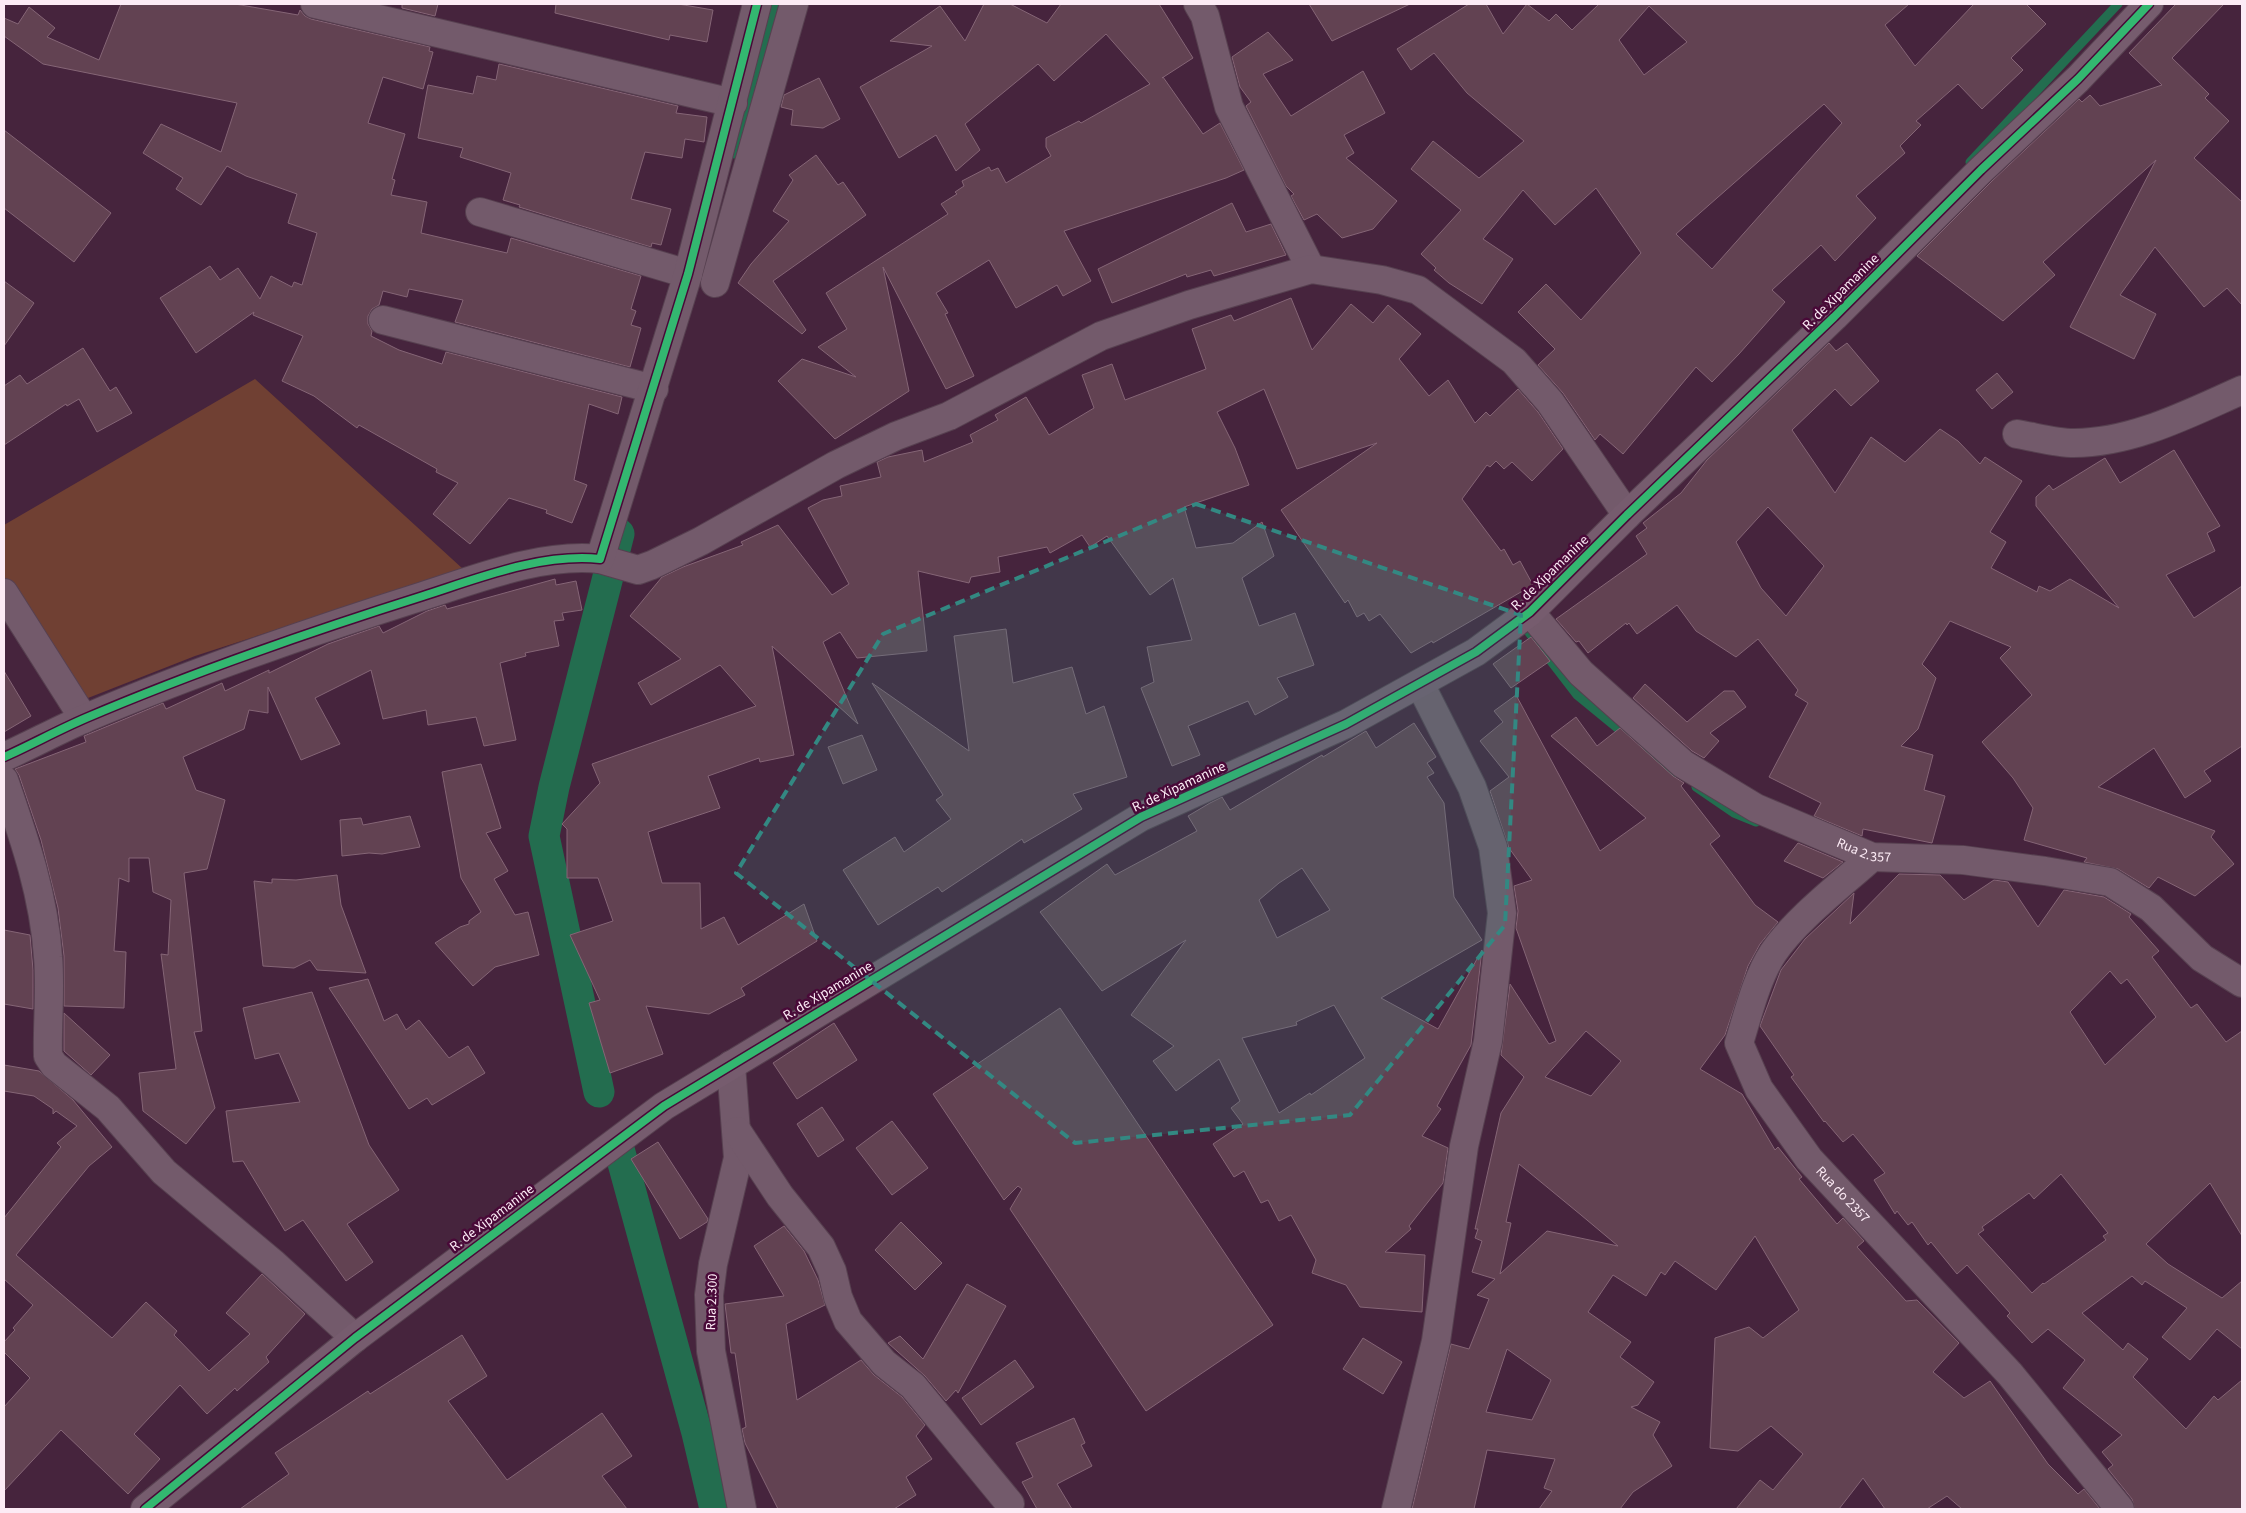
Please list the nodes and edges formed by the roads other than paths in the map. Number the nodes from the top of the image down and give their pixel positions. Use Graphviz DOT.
graph roads {
  1 [pos="315,4"];
  2 [pos="757,4"];
  3 [pos="794,4"];
  4 [pos="1198,4"];
  5 [pos="2149,4"];
  6 [pos="733,103"];
  7 [pos="480,212"];
  8 [pos="1311,269"];
  9 [pos="688,274"];
  10 [pos="715,283"];
  11 [pos="383,320"];
  12 [pos="654,389"];
  13 [pos="2242,390"];
  14 [pos="2017,434"];
  15 [pos="1627,515"];
  16 [pos="600,559"];
  17 [pos="4,593"];
  18 [pos="1530,612"];
  19 [pos="1420,684"];
  20 [pos="84,719"];
  21 [pos="4,757"];
  22 [pos="4,780"];
  23 [pos="1872,857"];
  24 [pos="2242,983"];
  25 [pos="731,1065"];
  26 [pos="737,1131"];
  27 [pos="356,1338"];
  28 [pos="1010,1504"];
  29 [pos="145,1509"];
  30 [pos="742,1509"];
  31 [pos="1396,1509"];
  32 [pos="2120,1509"];
  1 -- 6 [label="street"];
  2 -- 6 [label="street"];
  3 -- 10 [label="street"];
  4 -- 8 [label="street"];
  5 -- 15 [label="street, R. de Xipamanine"];
  6 -- 9 [label="street"];
  7 -- 9 [label="street"];
  8 -- 15 [label="street"];
  8 -- 16 [label="street"];
  9 -- 12 [label="street"];
  11 -- 12 [label="street"];
  12 -- 16 [label="street"];
  13 -- 14 [label="street"];
  15 -- 18 [label="street, R. de Xipamanine"];
  16 -- 20 [label="street"];
  17 -- 20 [label="street"];
  18 -- 19 [label="street, R. de Xipamanine"];
  18 -- 23 [label="street, Rua 2.357"];
  19 -- 25 [label="street, R. de Xipamanine"];
  19 -- 31 [label="street"];
  20 -- 21 [label="street"];
  22 -- 27 [label="street"];
  23 -- 24 [label="street, Rua 2.357"];
  23 -- 32 [label="street, Rua do 2357"];
  25 -- 26 [label="street, Rua 2.300"];
  25 -- 27 [label="street, R. de Xipamanine"];
  26 -- 28 [label="street"];
  26 -- 30 [label="street, Rua 2.300"];
  27 -- 29 [label="street, R. de Xipamanine"];
}
